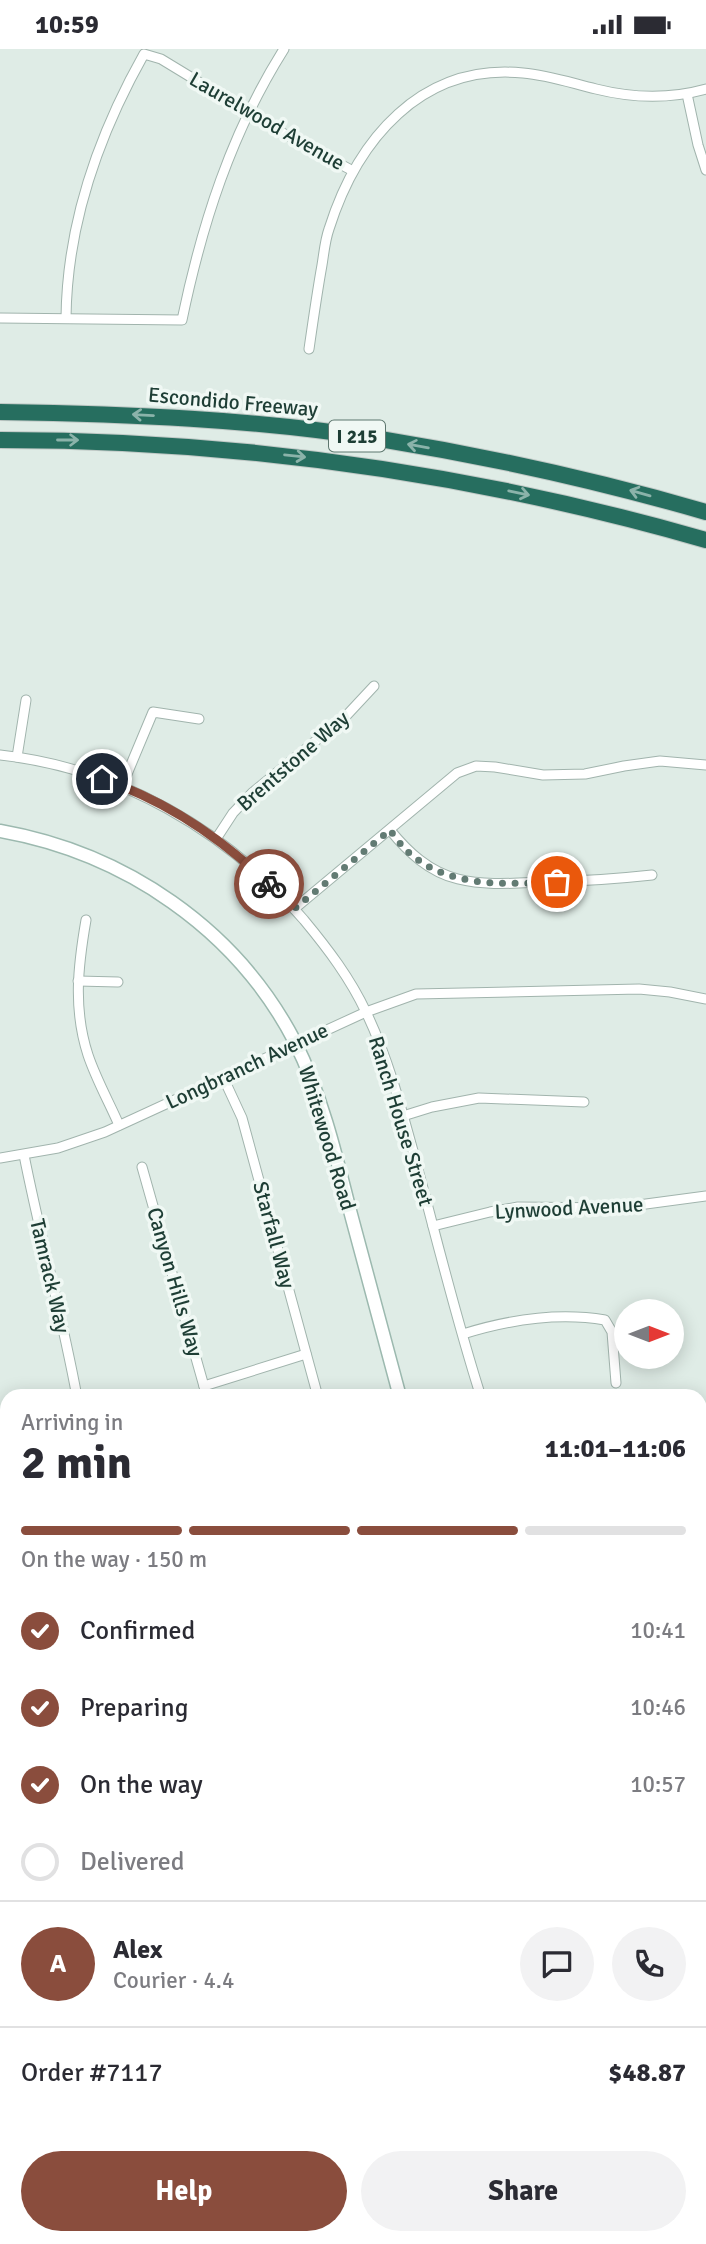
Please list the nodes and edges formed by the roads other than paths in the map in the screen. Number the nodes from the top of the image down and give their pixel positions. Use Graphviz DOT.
graph roads {
  1 [pos="284,49"];
  2 [pos="706,89"];
  3 [pos="687,94"];
  4 [pos="248,112"];
  5 [pos="706,170"];
  6 [pos="353,171"];
  7 [pos="0,318"];
  8 [pos="66,318"];
  9 [pos="309,349"];
  10 [pos="0,412"];
  11 [pos="0,440"];
  12 [pos="706,512"];
  13 [pos="706,540"];
  14 [pos="374,686"];
  15 [pos="26,700"];
  16 [pos="199,719"];
  17 [pos="0,755"];
  18 [pos="17,757"];
  19 [pos="706,765"];
  20 [pos="122,786"];
  21 [pos="390,830"];
  22 [pos="0,831"];
  23 [pos="216,839"];
  24 [pos="652,874"];
  25 [pos="294,909"];
  26 [pos="86,919"];
  27 [pos="78,981"];
  28 [pos="118,982"];
  29 [pos="706,999"];
  30 [pos="366,1012"];
  31 [pos="295,1043"];
  32 [pos="222,1077"];
  33 [pos="584,1102"];
  34 [pos="403,1116"];
  35 [pos="119,1125"];
  36 [pos="24,1155"];
  37 [pos="0,1158"];
  38 [pos="142,1167"];
  39 [pos="706,1196"];
  40 [pos="433,1226"];
  41 [pos="463,1333"];
  42 [pos="306,1353"];
  43 [pos="616,1383"];
  44 [pos="75,1389"];
  45 [pos="204,1389"];
  46 [pos="213,1389"];
  47 [pos="316,1389"];
  48 [pos="398,1389"];
  49 [pos="479,1389"];
  1 -- 4 [label="street"];
  2 -- 3 [label="street"];
  3 -- 5 [label="street"];
  3 -- 6 [label="street"];
  4 -- 6 [label="street, Laurelwood Avenue"];
  4 -- 8 [label="street"];
  4 -- 8 [label="street, Laurelwood Avenue"];
  6 -- 9 [label="street"];
  7 -- 8 [label="street"];
  12 -- 10 [label="highway, Escondido Freeway / I 215, one-way"];
  11 -- 13 [label="highway, I 215, one-way"];
  14 -- 23 [label="street, Brentstone Way"];
  15 -- 18 [label="street"];
  16 -- 20 [label="street"];
  17 -- 18 [label="street, Ranch House Street"];
  18 -- 20 [label="street, Ranch House Street"];
  19 -- 21 [label="street"];
  20 -- 23 [label="street, Ranch House Street"];
  21 -- 24 [label="street"];
  21 -- 25 [label="street"];
  22 -- 31 [label="main road, Whitewood Road"];
  23 -- 25 [label="street, Ranch House Street"];
  25 -- 30 [label="street, Ranch House Street"];
  26 -- 27 [label="street"];
  27 -- 28 [label="street"];
  27 -- 35 [label="street"];
  29 -- 30 [label="street, Longbranch Avenue"];
  30 -- 31 [label="street, Longbranch Avenue"];
  30 -- 34 [label="street, Ranch House Street"];
  31 -- 32 [label="street, Longbranch Avenue"];
  31 -- 48 [label="main road, Whitewood Road"];
  32 -- 35 [label="street, Longbranch Avenue"];
  32 -- 42 [label="street, Starfall Way"];
  33 -- 34 [label="street"];
  34 -- 40 [label="street, Ranch House Street"];
  35 -- 36 [label="street, Longbranch Avenue"];
  36 -- 37 [label="street, Longbranch Avenue"];
  36 -- 44 [label="street, Tamrack Way"];
  38 -- 45 [label="street, Canyon Hills Way"];
  39 -- 40 [label="street, Lynwood Avenue"];
  40 -- 41 [label="street, Ranch House Street"];
  41 -- 43 [label="street"];
  41 -- 49 [label="street, Ranch House Street"];
  42 -- 46 [label="street"];
  42 -- 47 [label="street, Starfall Way"];
}
